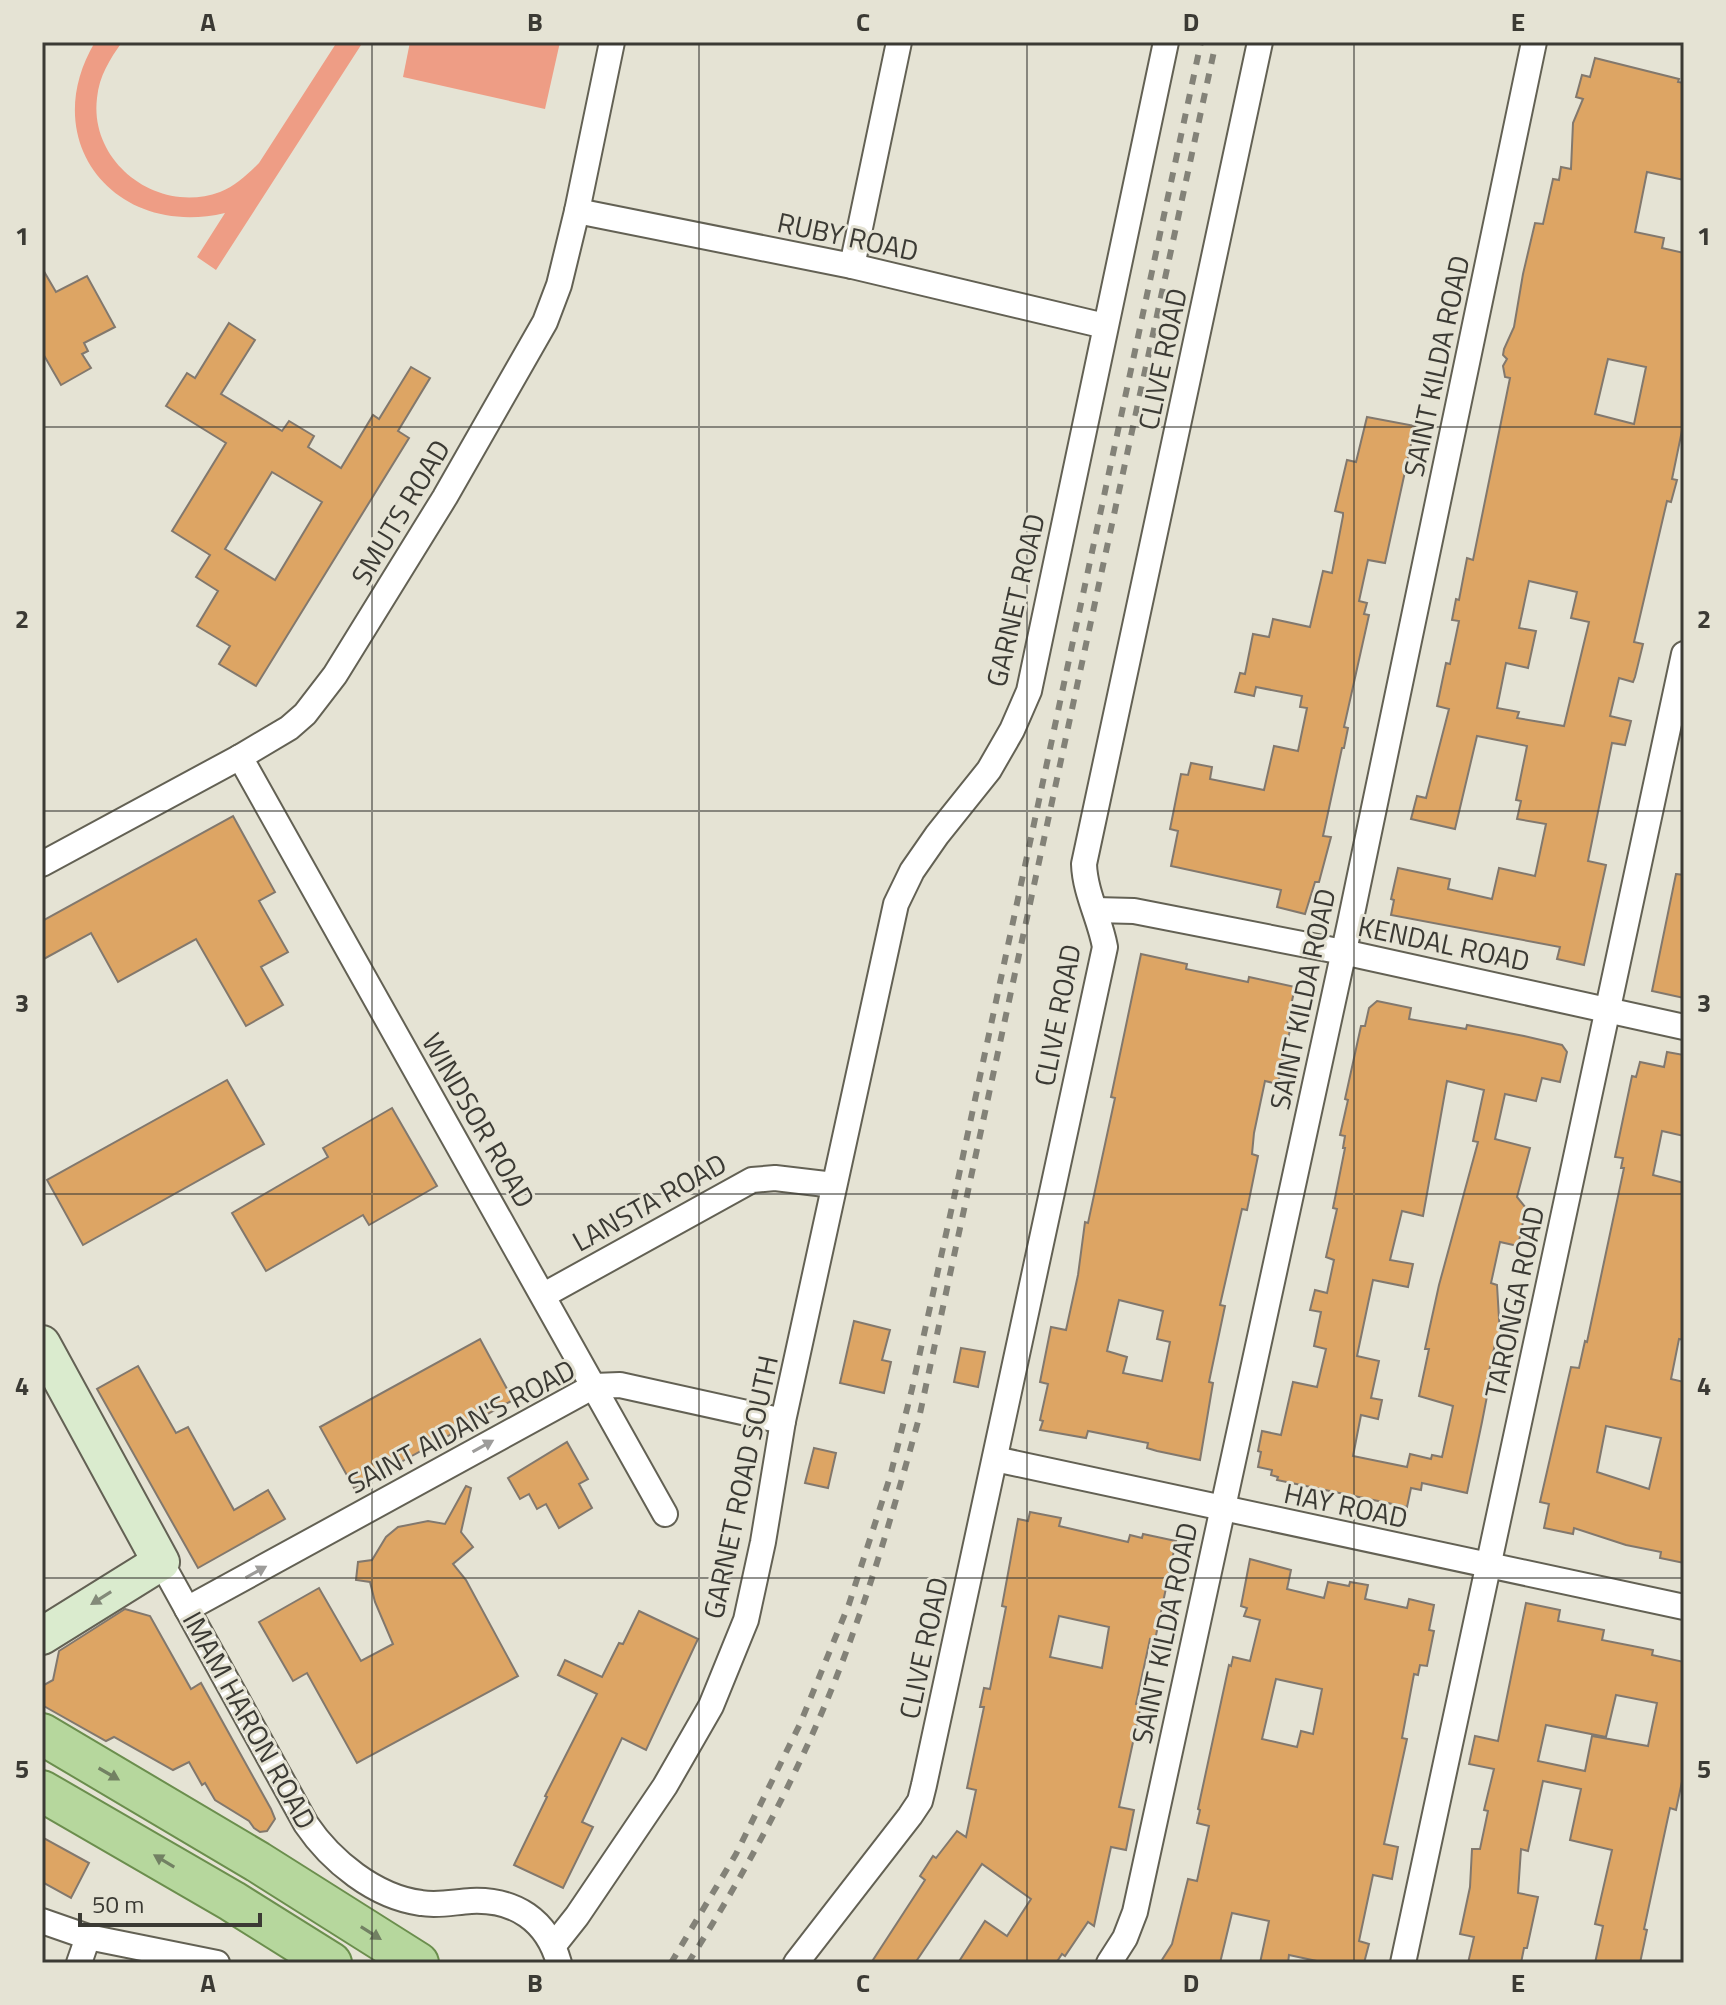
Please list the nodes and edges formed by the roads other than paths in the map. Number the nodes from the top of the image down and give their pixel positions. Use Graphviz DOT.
graph roads {
  1 [pos="612,42"];
  2 [pos="899,42"];
  3 [pos="1166,42"];
  4 [pos="1260,42"];
  5 [pos="1534,42"];
  6 [pos="577,211"];
  7 [pos="852,266"];
  8 [pos="1105,326"];
  9 [pos="1684,654"];
  10 [pos="240,757"];
  11 [pos="42,864"];
  12 [pos="1095,910"];
  13 [pos="1343,952"];
  14 [pos="1607,1010"];
  15 [pos="1684,1027"];
  16 [pos="834,1185"];
  17 [pos="544,1295"];
  18 [pos="42,1344"];
  19 [pos="594,1386"];
  20 [pos="783,1421"];
  21 [pos="995,1459"];
  22 [pos="1221,1508"];
  23 [pos="665,1514"];
  24 [pos="161,1562"];
  25 [pos="1488,1567"];
  26 [pos="1684,1607"];
  27 [pos="187,1609"];
  28 [pos="42,1636"];
  29 [pos="42,1734"];
  30 [pos="42,1791"];
  31 [pos="42,1921"];
  32 [pos="88,1937"];
  33 [pos="556,1954"];
  34 [pos="79,1963"];
  35 [pos="217,1963"];
  36 [pos="331,1963"];
  37 [pos="418,1963"];
  38 [pos="796,1963"];
  39 [pos="1109,1963"];
  40 [pos="1403,1963"];
  1 -- 6 [label="street, SMUTS ROAD"];
  2 -- 7 [label="street"];
  3 -- 8 [label="street, GARNET ROAD"];
  4 -- 12 [label="street, CLIVE ROAD"];
  5 -- 13 [label="street, SAINT KILDA ROAD"];
  6 -- 7 [label="street, RUBY ROAD"];
  6 -- 10 [label="street, SMUTS ROAD"];
  7 -- 8 [label="street, RUBY ROAD"];
  8 -- 16 [label="street, GARNET ROAD"];
  9 -- 14 [label="street, TARONGA ROAD"];
  10 -- 11 [label="street, SMUTS ROAD"];
  10 -- 17 [label="street, WINDSOR ROAD"];
  12 -- 13 [label="street, KENDAL ROAD"];
  12 -- 21 [label="street, CLIVE ROAD"];
  13 -- 14 [label="street, KENDAL ROAD"];
  13 -- 22 [label="street, SAINT KILDA ROAD"];
  14 -- 15 [label="street, KENDAL ROAD"];
  14 -- 25 [label="street, TARONGA ROAD"];
  16 -- 17 [label="street, LANSTA ROAD"];
  16 -- 20 [label="street, GARNET ROAD SOUTH"];
  17 -- 19 [label="street, WINDSOR ROAD"];
  18 -- 24 [label="street, IMAM HARON ROAD"];
  19 -- 20 [label="street, SAINT AIDAN'S ROAD"];
  19 -- 23 [label="street, WINDSOR ROAD"];
  27 -- 19 [label="street, SAINT AIDAN'S ROAD, one-way"];
  20 -- 33 [label="street, GARNET ROAD SOUTH"];
  21 -- 22 [label="street, HAY ROAD"];
  21 -- 38 [label="street, CLIVE ROAD"];
  22 -- 25 [label="street, HAY ROAD"];
  22 -- 39 [label="street, SAINT KILDA ROAD"];
  24 -- 27 [label="street, IMAM HARON ROAD"];
  24 -- 28 [label="street, one-way"];
  25 -- 26 [label="street, HAY ROAD"];
  25 -- 40 [label="street, TARONGA ROAD"];
  27 -- 33 [label="street, IMAM HARON ROAD"];
  29 -- 37 [label="main road, one-way"];
  36 -- 30 [label="main road, one-way"];
  31 -- 32 [label="street"];
  32 -- 34 [label="street"];
  32 -- 35 [label="street"];
}
